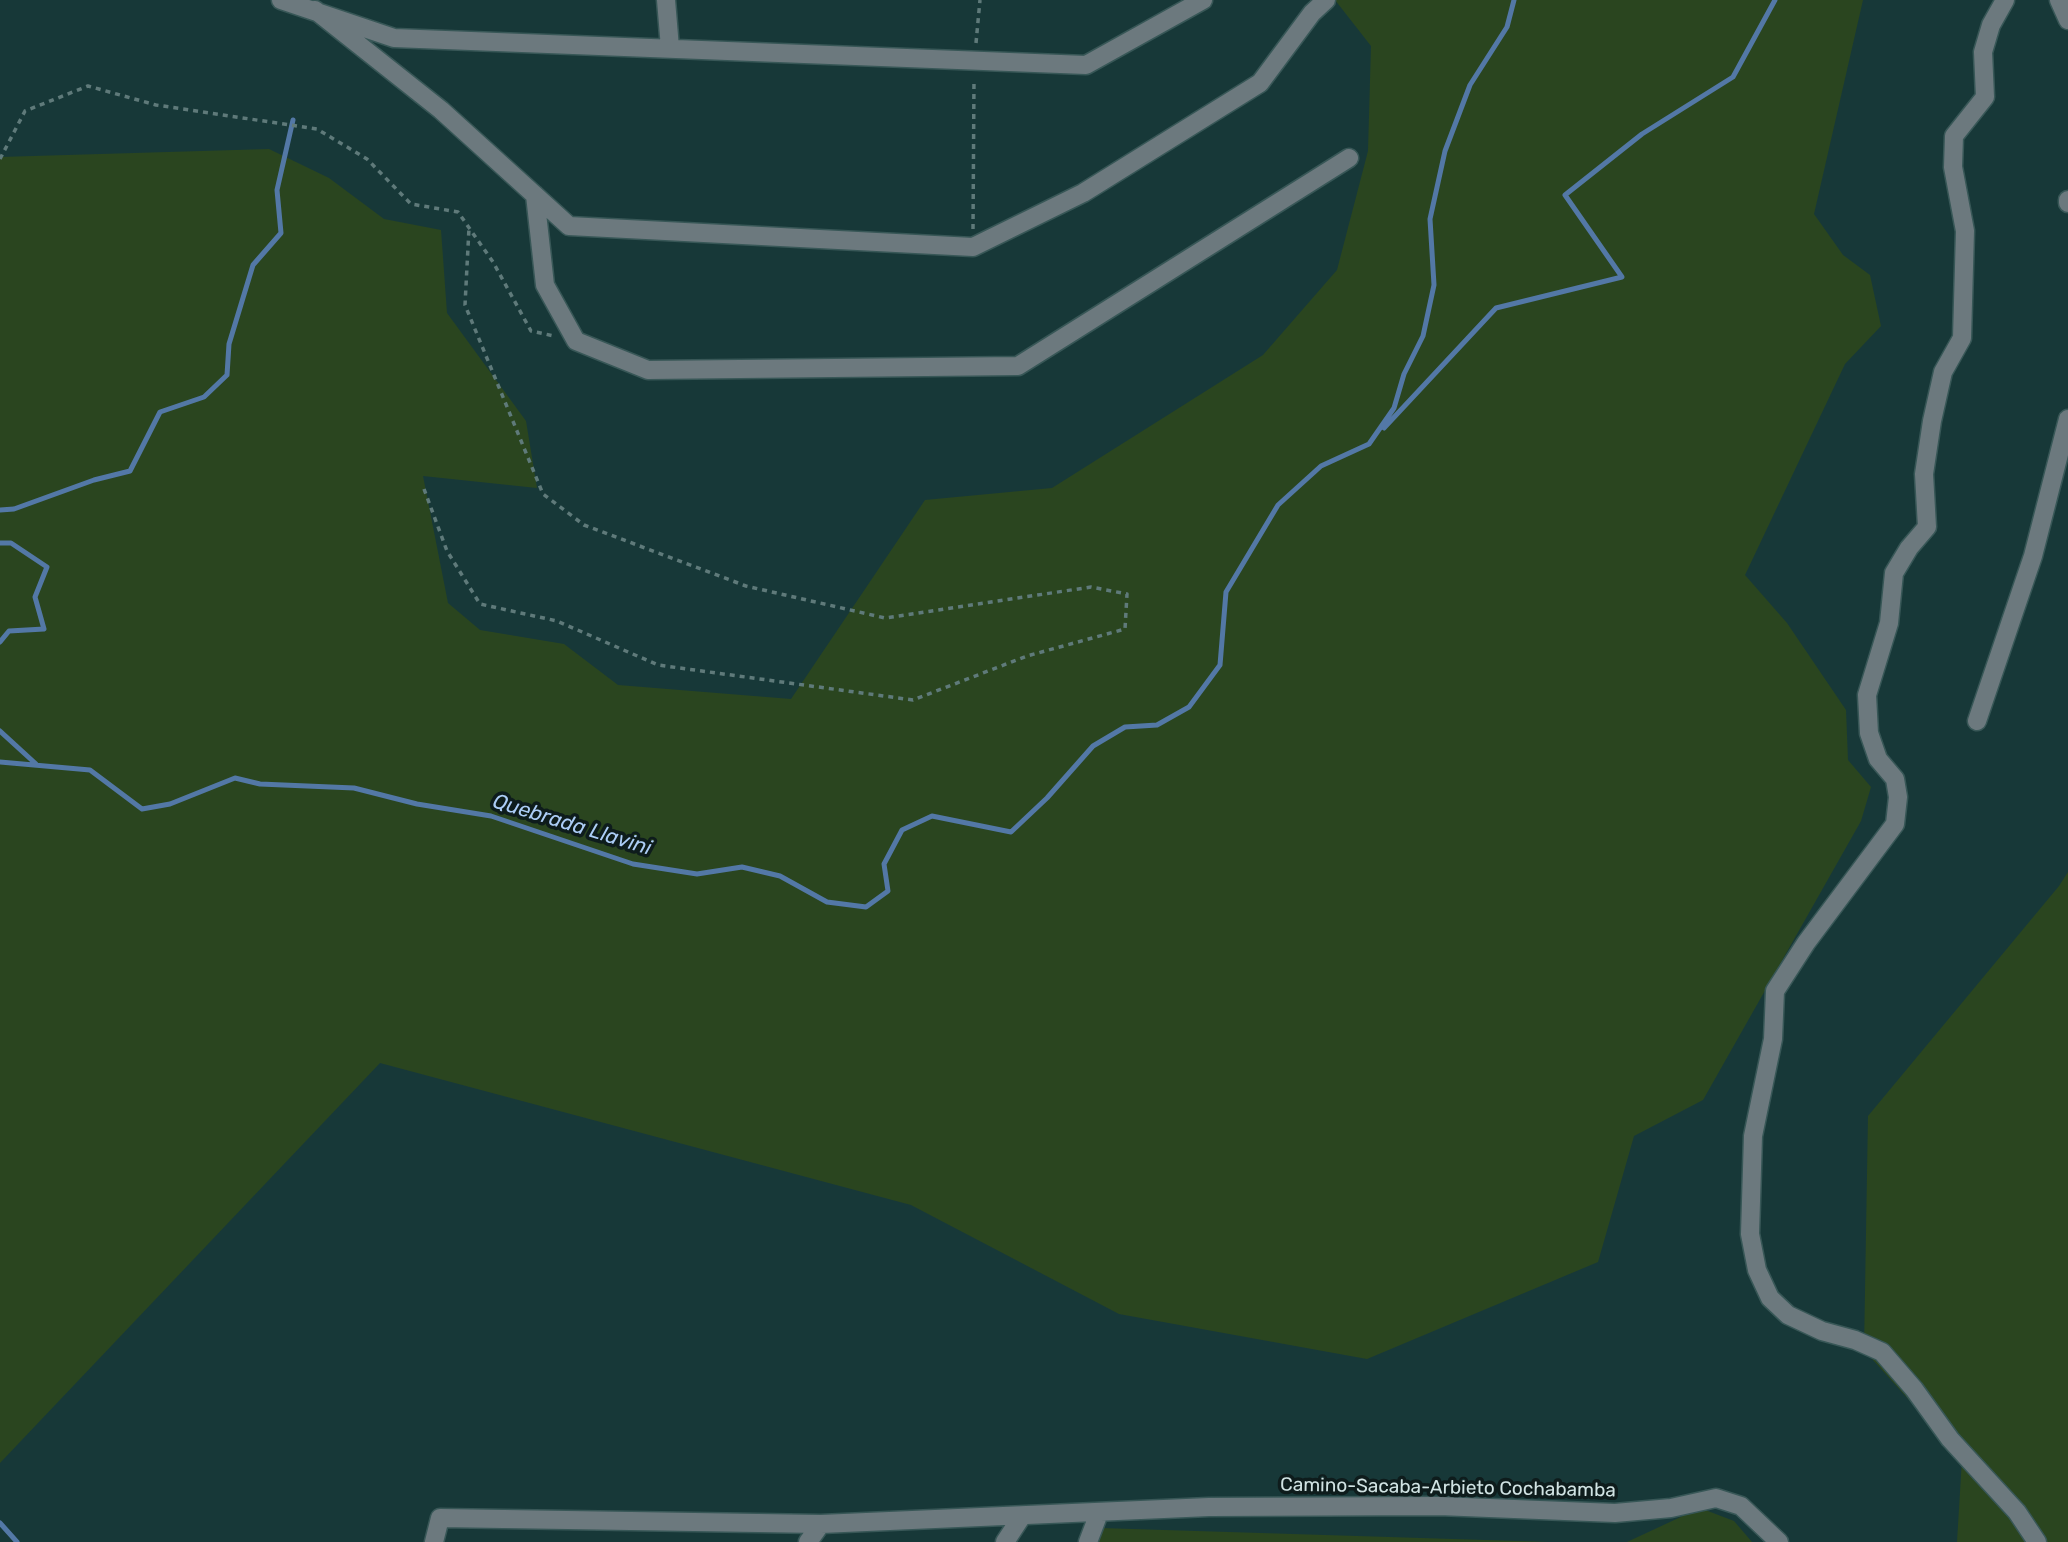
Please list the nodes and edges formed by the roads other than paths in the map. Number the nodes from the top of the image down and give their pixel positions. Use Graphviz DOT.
graph roads {
  1 [pos="281,0"];
  2 [pos="666,0"];
  3 [pos="1203,0"];
  4 [pos="1326,0"];
  5 [pos="2005,0"];
  6 [pos="2059,0"];
  7 [pos="315,10"];
  8 [pos="2068,20"];
  9 [pos="670,48"];
  10 [pos="1349,158"];
  11 [pos="535,195"];
  12 [pos="2068,419"];
  13 [pos="1976,721"];
  14 [pos="1099,1513"];
  15 [pos="1023,1516"];
  16 [pos="821,1524"];
  17 [pos="434,1542"];
  18 [pos="808,1542"];
  19 [pos="1005,1542"];
  20 [pos="1088,1542"];
  21 [pos="1779,1542"];
  22 [pos="2037,1542"];
  1 -- 7 [label="street"];
  2 -- 9 [label="street"];
  3 -- 9 [label="street"];
  4 -- 11 [label="street"];
  5 -- 22 [label="street"];
  6 -- 8 [label="street"];
  7 -- 9 [label="street"];
  7 -- 11 [label="street"];
  10 -- 11 [label="street"];
  12 -- 13 [label="street"];
  14 -- 15 [label="street, Camino-Sacaba-Arbieto Cochabamba"];
  14 -- 20 [label="street"];
  14 -- 21 [label="street, Camino-Sacaba-Arbieto Cochabamba"];
  15 -- 16 [label="street, Camino-Sacaba-Arbieto Cochabamba"];
  15 -- 19 [label="street"];
  16 -- 17 [label="street, Camino-Sacaba-Arbieto Cochabamba"];
  16 -- 18 [label="street"];
}
